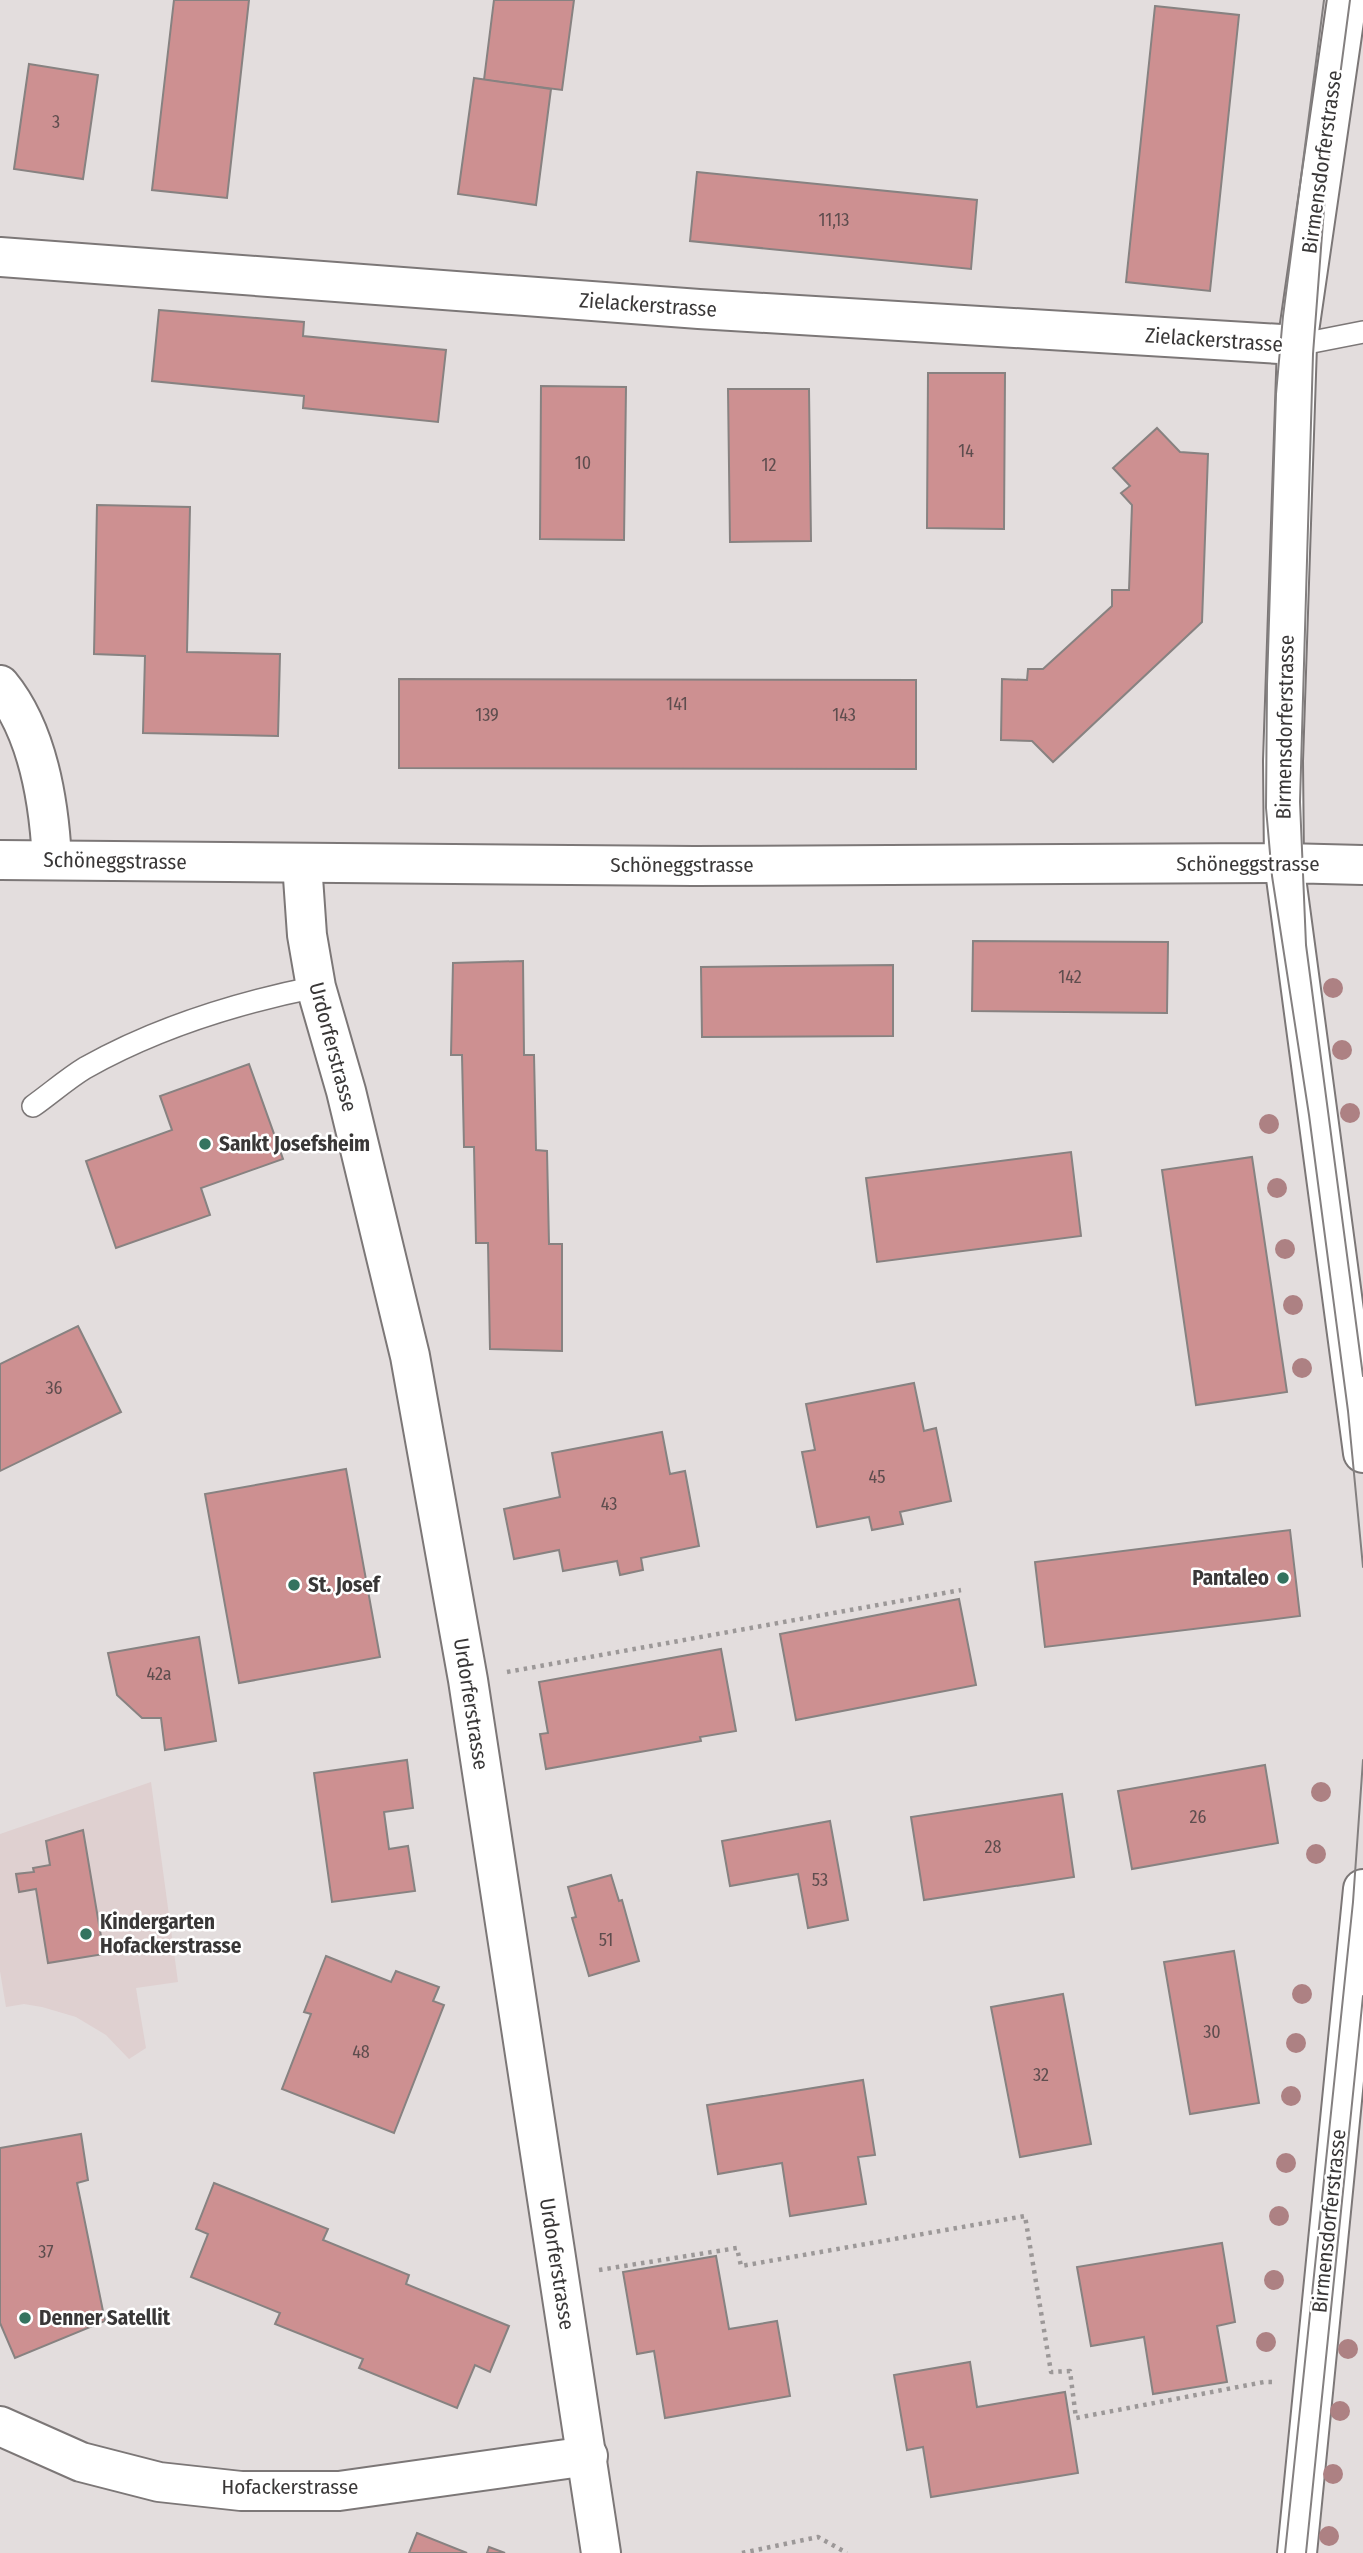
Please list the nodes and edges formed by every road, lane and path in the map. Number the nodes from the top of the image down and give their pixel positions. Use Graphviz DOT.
graph roads {
  1 [pos="1347,0"];
  2 [pos="0,257"];
  3 [pos="1363,332"];
  4 [pos="1297,345"];
  5 [pos="0,685"];
  6 [pos="0,860"];
  7 [pos="52,860"];
  8 [pos="302,863"];
  9 [pos="1284,863"];
  10 [pos="1363,865"];
  11 [pos="316,987"];
  12 [pos="33,1106"];
  13 [pos="1363,1453"];
  14 [pos="961,1590"];
  15 [pos="468,1680"];
  16 [pos="1363,1889"];
  17 [pos="559,2276"];
  18 [pos="1275,2382"];
  19 [pos="0,2426"];
  20 [pos="587,2456"];
  21 [pos="601,2553"];
  22 [pos="742,2553"];
  23 [pos="846,2553"];
  24 [pos="1297,2553"];
  1 -- 4 [label="street, Birmensdorferstrasse"];
  2 -- 4 [label="street, Zielackerstrasse"];
  3 -- 4 [label="lane"];
  4 -- 9 [label="street, Birmensdorferstrasse"];
  5 -- 7 [label="street"];
  6 -- 7 [label="street, Schöneggstrasse"];
  7 -- 8 [label="street, Schöneggstrasse"];
  8 -- 9 [label="street, Schöneggstrasse"];
  8 -- 11 [label="street, Urdorferstrasse"];
  9 -- 10 [label="street, Schöneggstrasse"];
  9 -- 13 [label="street, Birmensdorferstrasse"];
  11 -- 12 [label="lane"];
  11 -- 15 [label="street, Urdorferstrasse"];
  14 -- 15 [label="path"];
  15 -- 17 [label="street, Urdorferstrasse"];
  16 -- 24 [label="street, Birmensdorferstrasse"];
  17 -- 18 [label="path"];
  17 -- 20 [label="street, Urdorferstrasse"];
  19 -- 20 [label="street, Hofackerstrasse"];
  20 -- 21 [label="street, Urdorferstrasse"];
  22 -- 23 [label="path"];
}
